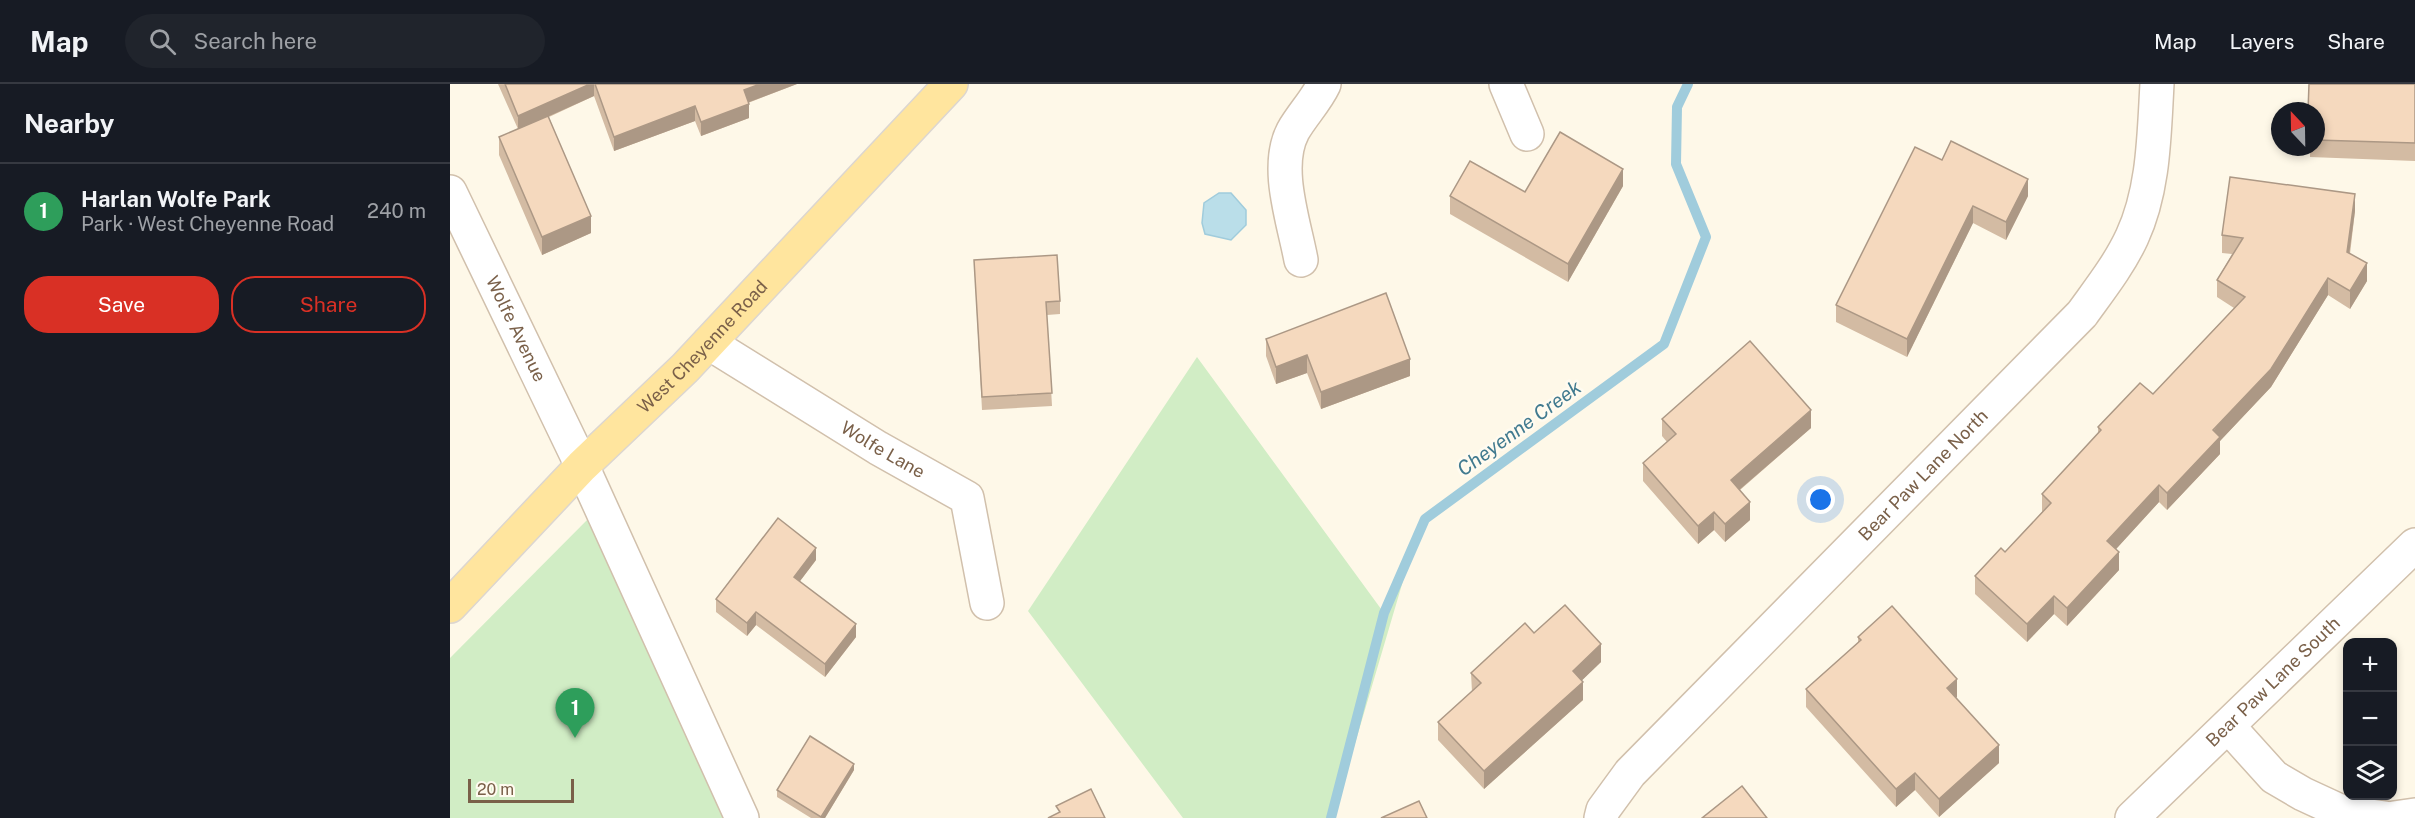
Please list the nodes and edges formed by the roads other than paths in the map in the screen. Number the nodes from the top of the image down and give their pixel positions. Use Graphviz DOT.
graph roads {
  1 [pos="951,84"];
  2 [pos="1324,84"];
  3 [pos="1506,84"];
  4 [pos="2157,84"];
  5 [pos="1527,134"];
  6 [pos="450,192"];
  7 [pos="1301,260"];
  8 [pos="709,343"];
  9 [pos="582,466"];
  10 [pos="2415,545"];
  11 [pos="987,603"];
  12 [pos="450,606"];
  13 [pos="2228,726"];
  14 [pos="2415,815"];
  15 [pos="742,818"];
  16 [pos="1601,818"];
  17 [pos="2132,818"];
  18 [pos="2385,818"];
  19 [pos="2394,818"];
  1 -- 8 [label="main road, West Cheyenne Road"];
  2 -- 7 [label="street"];
  3 -- 5 [label="street"];
  4 -- 16 [label="street, Bear Paw Lane North"];
  6 -- 9 [label="street, Wolfe Avenue"];
  8 -- 9 [label="main road, West Cheyenne Road"];
  8 -- 11 [label="street, Wolfe Lane"];
  9 -- 12 [label="main road, West Cheyenne Road"];
  9 -- 15 [label="street"];
  10 -- 13 [label="street, Bear Paw Lane South"];
  13 -- 17 [label="street, Bear Paw Lane South"];
  13 -- 18 [label="street"];
  14 -- 19 [label="street"];
}
